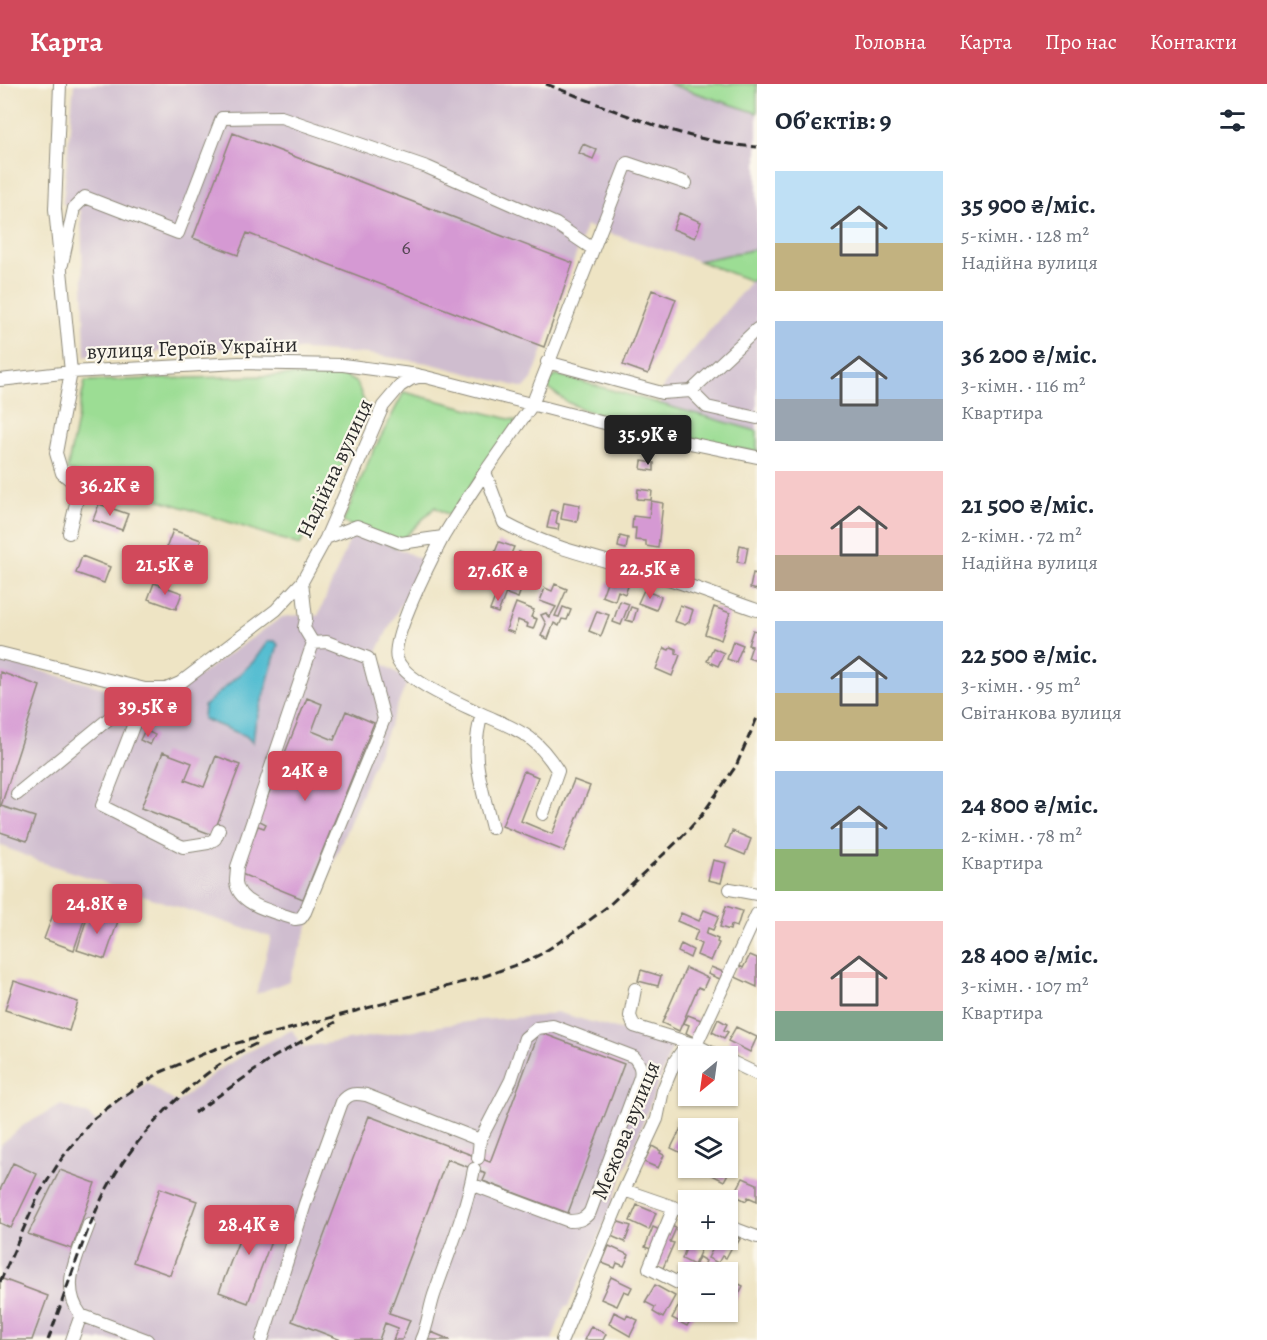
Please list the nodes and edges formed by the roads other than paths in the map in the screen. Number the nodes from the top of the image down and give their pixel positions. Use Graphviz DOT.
graph roads {
  1 [pos="60,84"];
  2 [pos="686,183"];
  3 [pos="593,249"];
  4 [pos="62,264"];
  5 [pos="757,329"];
  6 [pos="548,362"];
  7 [pos="71,372"];
  8 [pos="422,376"];
  9 [pos="0,380"];
  10 [pos="691,391"];
  11 [pos="532,405"];
  12 [pos="757,418"];
  13 [pos="757,457"];
  14 [pos="485,472"];
  15 [pos="69,533"];
  16 [pos="443,537"];
  17 [pos="326,538"];
  18 [pos="302,582"];
  19 [pos="757,610"];
  20 [pos="313,643"];
  21 [pos="0,653"];
  22 [pos="145,689"];
  23 [pos="166,689"];
  24 [pos="482,714"];
  25 [pos="17,794"];
  26 [pos="543,814"];
  27 [pos="492,828"];
  28 [pos="219,830"];
  29 [pos="730,889"];
  30 [pos="757,894"];
  31 [pos="757,914"];
  32 [pos="635,989"];
  33 [pos="696,1045"];
  34 [pos="738,1065"];
  35 [pos="757,1074"];
  36 [pos="480,1140"];
  37 [pos="471,1184"];
  38 [pos="624,1190"];
  39 [pos="674,1208"];
  40 [pos="678,1209"];
  41 [pos="88,1224"];
  42 [pos="738,1230"];
  43 [pos="757,1237"];
  44 [pos="678,1283"];
  45 [pos="81,1315"];
  46 [pos="72,1340"];
  47 [pos="147,1340"];
  48 [pos="262,1340"];
  49 [pos="422,1340"];
  50 [pos="562,1340"];
  1 -- 4 [label="street, вулиця Героїв України"];
  2 -- 3 [label="street"];
  3 -- 4 [label="street"];
  3 -- 6 [label="street"];
  4 -- 7 [label="street, вулиця Героїв України"];
  5 -- 10 [label="street"];
  6 -- 10 [label="street"];
  6 -- 11 [label="street"];
  7 -- 8 [label="street, вулиця Героїв України"];
  7 -- 9 [label="street"];
  7 -- 15 [label="street"];
  8 -- 11 [label="street"];
  8 -- 17 [label="street, Надійна вулиця"];
  10 -- 12 [label="street"];
  11 -- 13 [label="street"];
  11 -- 14 [label="street"];
  14 -- 16 [label="street"];
  14 -- 19 [label="street"];
  16 -- 17 [label="street"];
  16 -- 24 [label="street"];
  17 -- 18 [label="street, Надійна вулиця"];
  18 -- 20 [label="street"];
  18 -- 23 [label="street, Надійна вулиця"];
  20 -- 20 [label="street"];
  21 -- 22 [label="street"];
  22 -- 23 [label="street"];
  22 -- 25 [label="street"];
  23 -- 28 [label="street"];
  24 -- 26 [label="street"];
  24 -- 27 [label="street"];
  29 -- 30 [label="street"];
  31 -- 33 [label="street, Межова вулиця"];
  32 -- 33 [label="street"];
  33 -- 38 [label="street, Межова вулиця"];
  34 -- 35 [label="street"];
  36 -- 37 [label="street"];
  36 -- 37 [label="street"];
  36 -- 48 [label="street"];
  37 -- 49 [label="street"];
  38 -- 39 [label="street"];
  38 -- 50 [label="street, Межова вулиця"];
  39 -- 40 [label="street"];
  39 -- 44 [label="street"];
  41 -- 45 [label="street"];
  42 -- 43 [label="street"];
  45 -- 46 [label="street"];
  45 -- 47 [label="street"];
}
